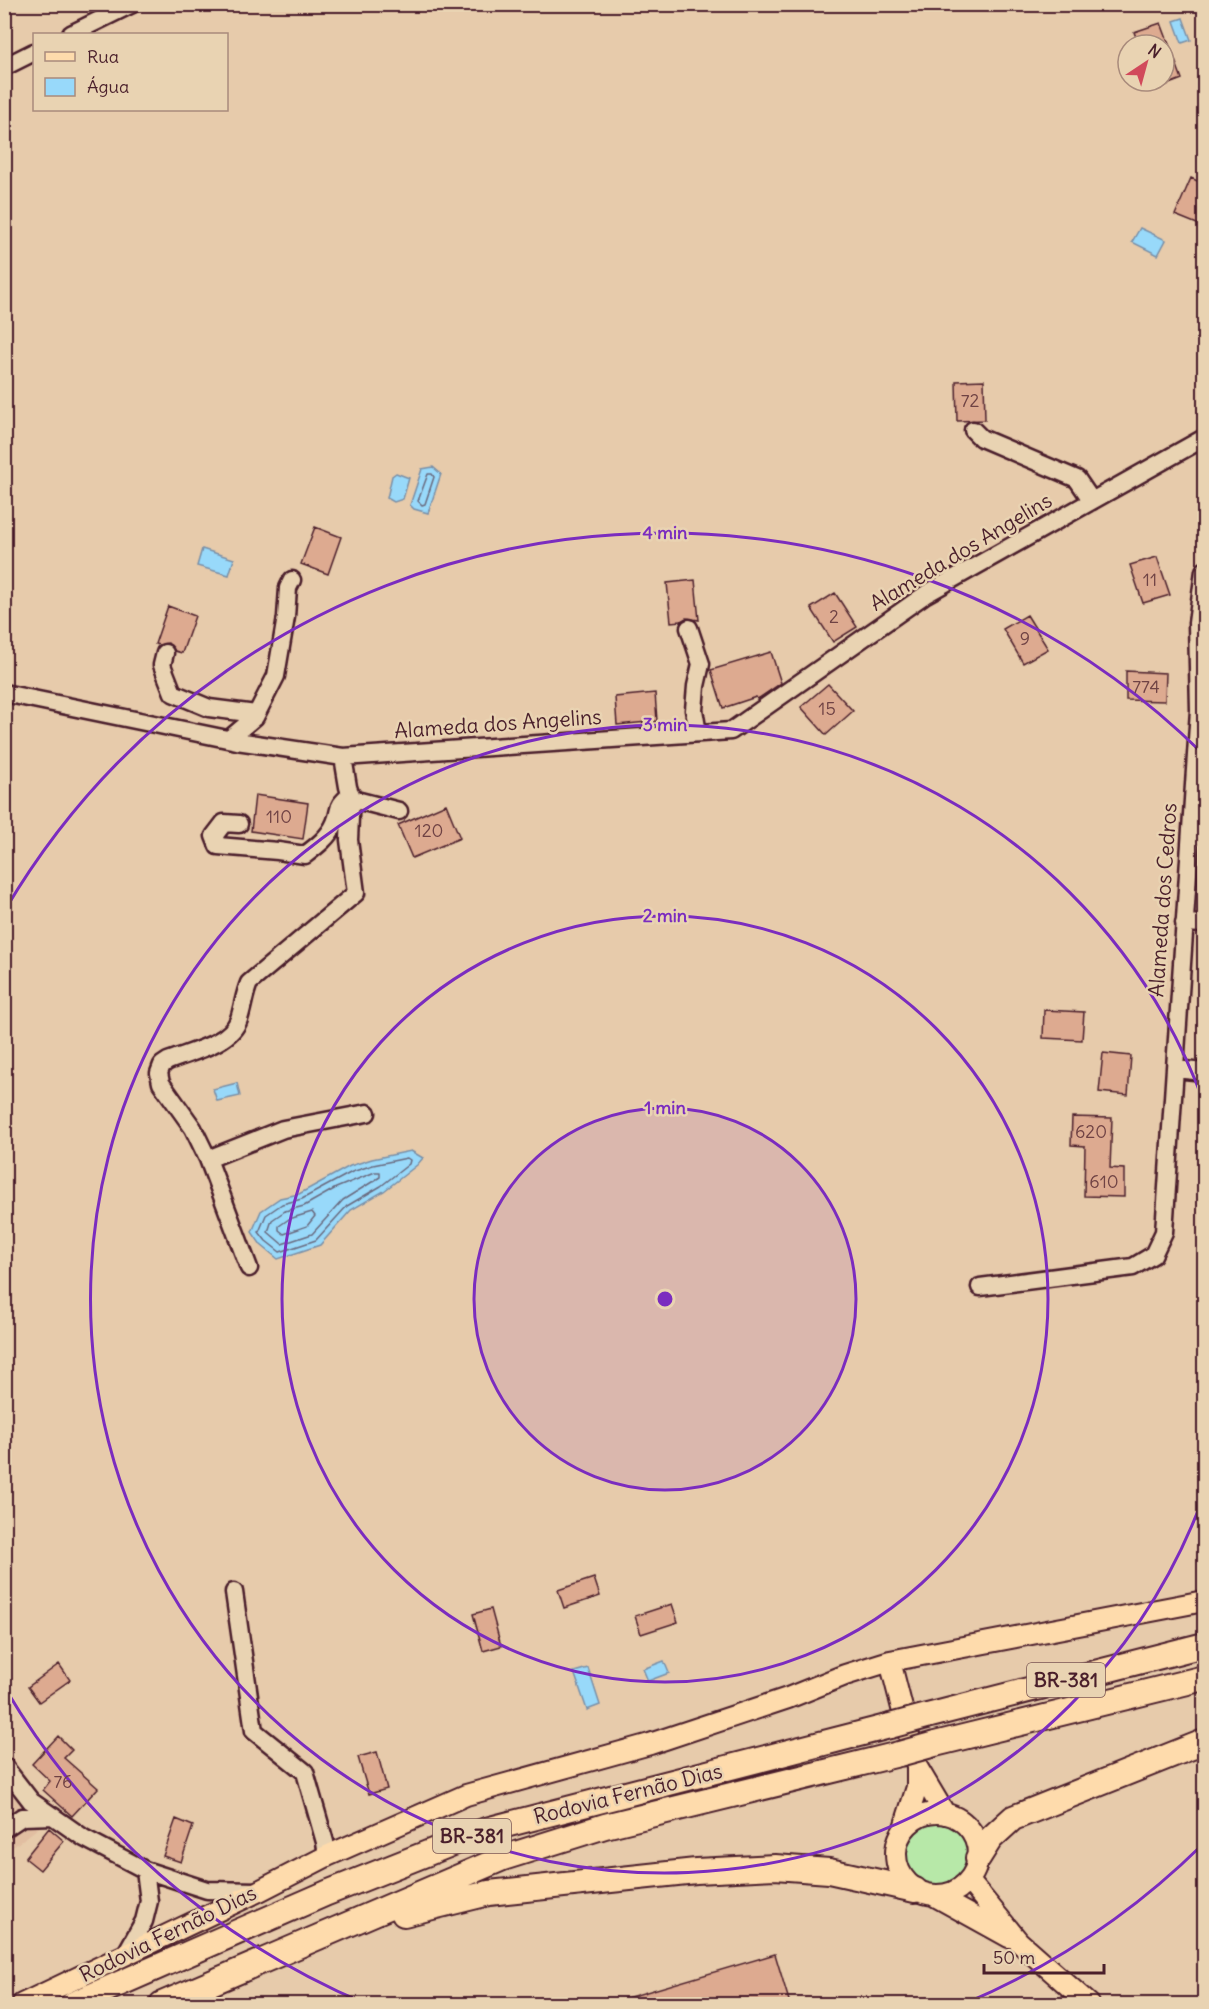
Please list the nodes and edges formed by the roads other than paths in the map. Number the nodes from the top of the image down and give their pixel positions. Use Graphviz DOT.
graph roads {
  1 [pos="132,4"];
  2 [pos="73,33"];
  3 [pos="33,52"];
  4 [pos="4,67"];
  5 [pos="973,430"];
  6 [pos="1204,438"];
  7 [pos="1092,501"];
  8 [pos="1204,572"];
  9 [pos="292,580"];
  10 [pos="689,627"];
  11 [pos="165,653"];
  12 [pos="4,693"];
  13 [pos="256,714"];
  14 [pos="698,733"];
  15 [pos="229,739"];
  16 [pos="344,757"];
  17 [pos="351,794"];
  18 [pos="399,811"];
  19 [pos="239,824"];
  20 [pos="1184,922"];
  21 [pos="1204,924"];
  22 [pos="1175,1069"];
  23 [pos="1204,1072"];
  24 [pos="367,1113"];
  25 [pos="208,1159"];
  26 [pos="249,1268"];
  27 [pos="980,1287"];
  28 [pos="234,1592"];
  29 [pos="1204,1601"];
  30 [pos="1204,1645"];
  31 [pos="890,1661"];
  32 [pos="1204,1678"];
  33 [pos="1204,1742"];
  34 [pos="908,1761"];
  35 [pos="4,1766"];
  36 [pos="945,1814"];
  37 [pos="53,1816"];
  38 [pos="904,1828"];
  39 [pos="4,1829"];
  40 [pos="327,1856"];
  41 [pos="978,1858"];
  42 [pos="145,1870"];
  43 [pos="969,1881"];
  44 [pos="259,1891"];
  45 [pos="925,1893"];
  46 [pos="338,1931"];
  47 [pos="1018,1942"];
  48 [pos="126,1953"];
  49 [pos="22,2004"];
  50 [pos="73,2004"];
  51 [pos="162,2004"];
  52 [pos="1089,2004"];
  1 -- 2 [label="street"];
  3 -- 4 [label="street"];
  5 -- 7 [label="street"];
  6 -- 7 [label="street, Alameda dos Angelins"];
  7 -- 14 [label="street, Alameda dos Angelins"];
  8 -- 20 [label="street, Alameda dos Cedros"];
  9 -- 13 [label="street"];
  10 -- 14 [label="street"];
  11 -- 13 [label="street"];
  12 -- 15 [label="street, Alameda dos Angelins"];
  13 -- 15 [label="street"];
  14 -- 16 [label="street, Alameda dos Angelins"];
  15 -- 16 [label="street, Alameda dos Angelins"];
  16 -- 17 [label="street"];
  17 -- 18 [label="street"];
  17 -- 19 [label="street"];
  17 -- 25 [label="street"];
  20 -- 21 [label="street"];
  20 -- 22 [label="street, Alameda dos Cedros"];
  22 -- 23 [label="street"];
  22 -- 27 [label="street, Alameda dos Cedros"];
  24 -- 25 [label="street"];
  25 -- 26 [label="street"];
  28 -- 40 [label="street"];
  29 -- 31 [label="main road, BR-381"];
  30 -- 50 [label="highway, Rodovia Fernão Dias / BR-381, bridge"];
  31 -- 34 [label="main road"];
  31 -- 40 [label="main road, Rodovia Fernão Dias / BR-381"];
  32 -- 34 [label="highway, Rodovia Fernão Dias / BR-381, bridge"];
  33 -- 41 [label="highway"];
  34 -- 36 [label="main road"];
  34 -- 38 [label="main road"];
  34 -- 46 [label="highway, Rodovia Fernão Dias / BR-381"];
  35 -- 37 [label="street"];
  36 -- 38 [label="main road"];
  36 -- 41 [label="main road"];
  37 -- 39 [label="street"];
  37 -- 42 [label="street"];
  38 -- 45 [label="main road"];
  40 -- 44 [label="main road, Rodovia Fernão Dias / BR-381"];
  41 -- 43 [label="main road"];
  42 -- 44 [label="street"];
  42 -- 48 [label="street"];
  43 -- 45 [label="main road"];
  43 -- 47 [label="main road"];
  44 -- 48 [label="main road, Rodovia Fernão Dias / BR-381"];
  45 -- 46 [label="highway"];
  45 -- 47 [label="main road"];
  46 -- 51 [label="highway, Rodovia Fernão Dias / BR-381"];
  47 -- 52 [label="main road"];
  48 -- 49 [label="main road, Rodovia Fernão Dias / BR-381"];
}
